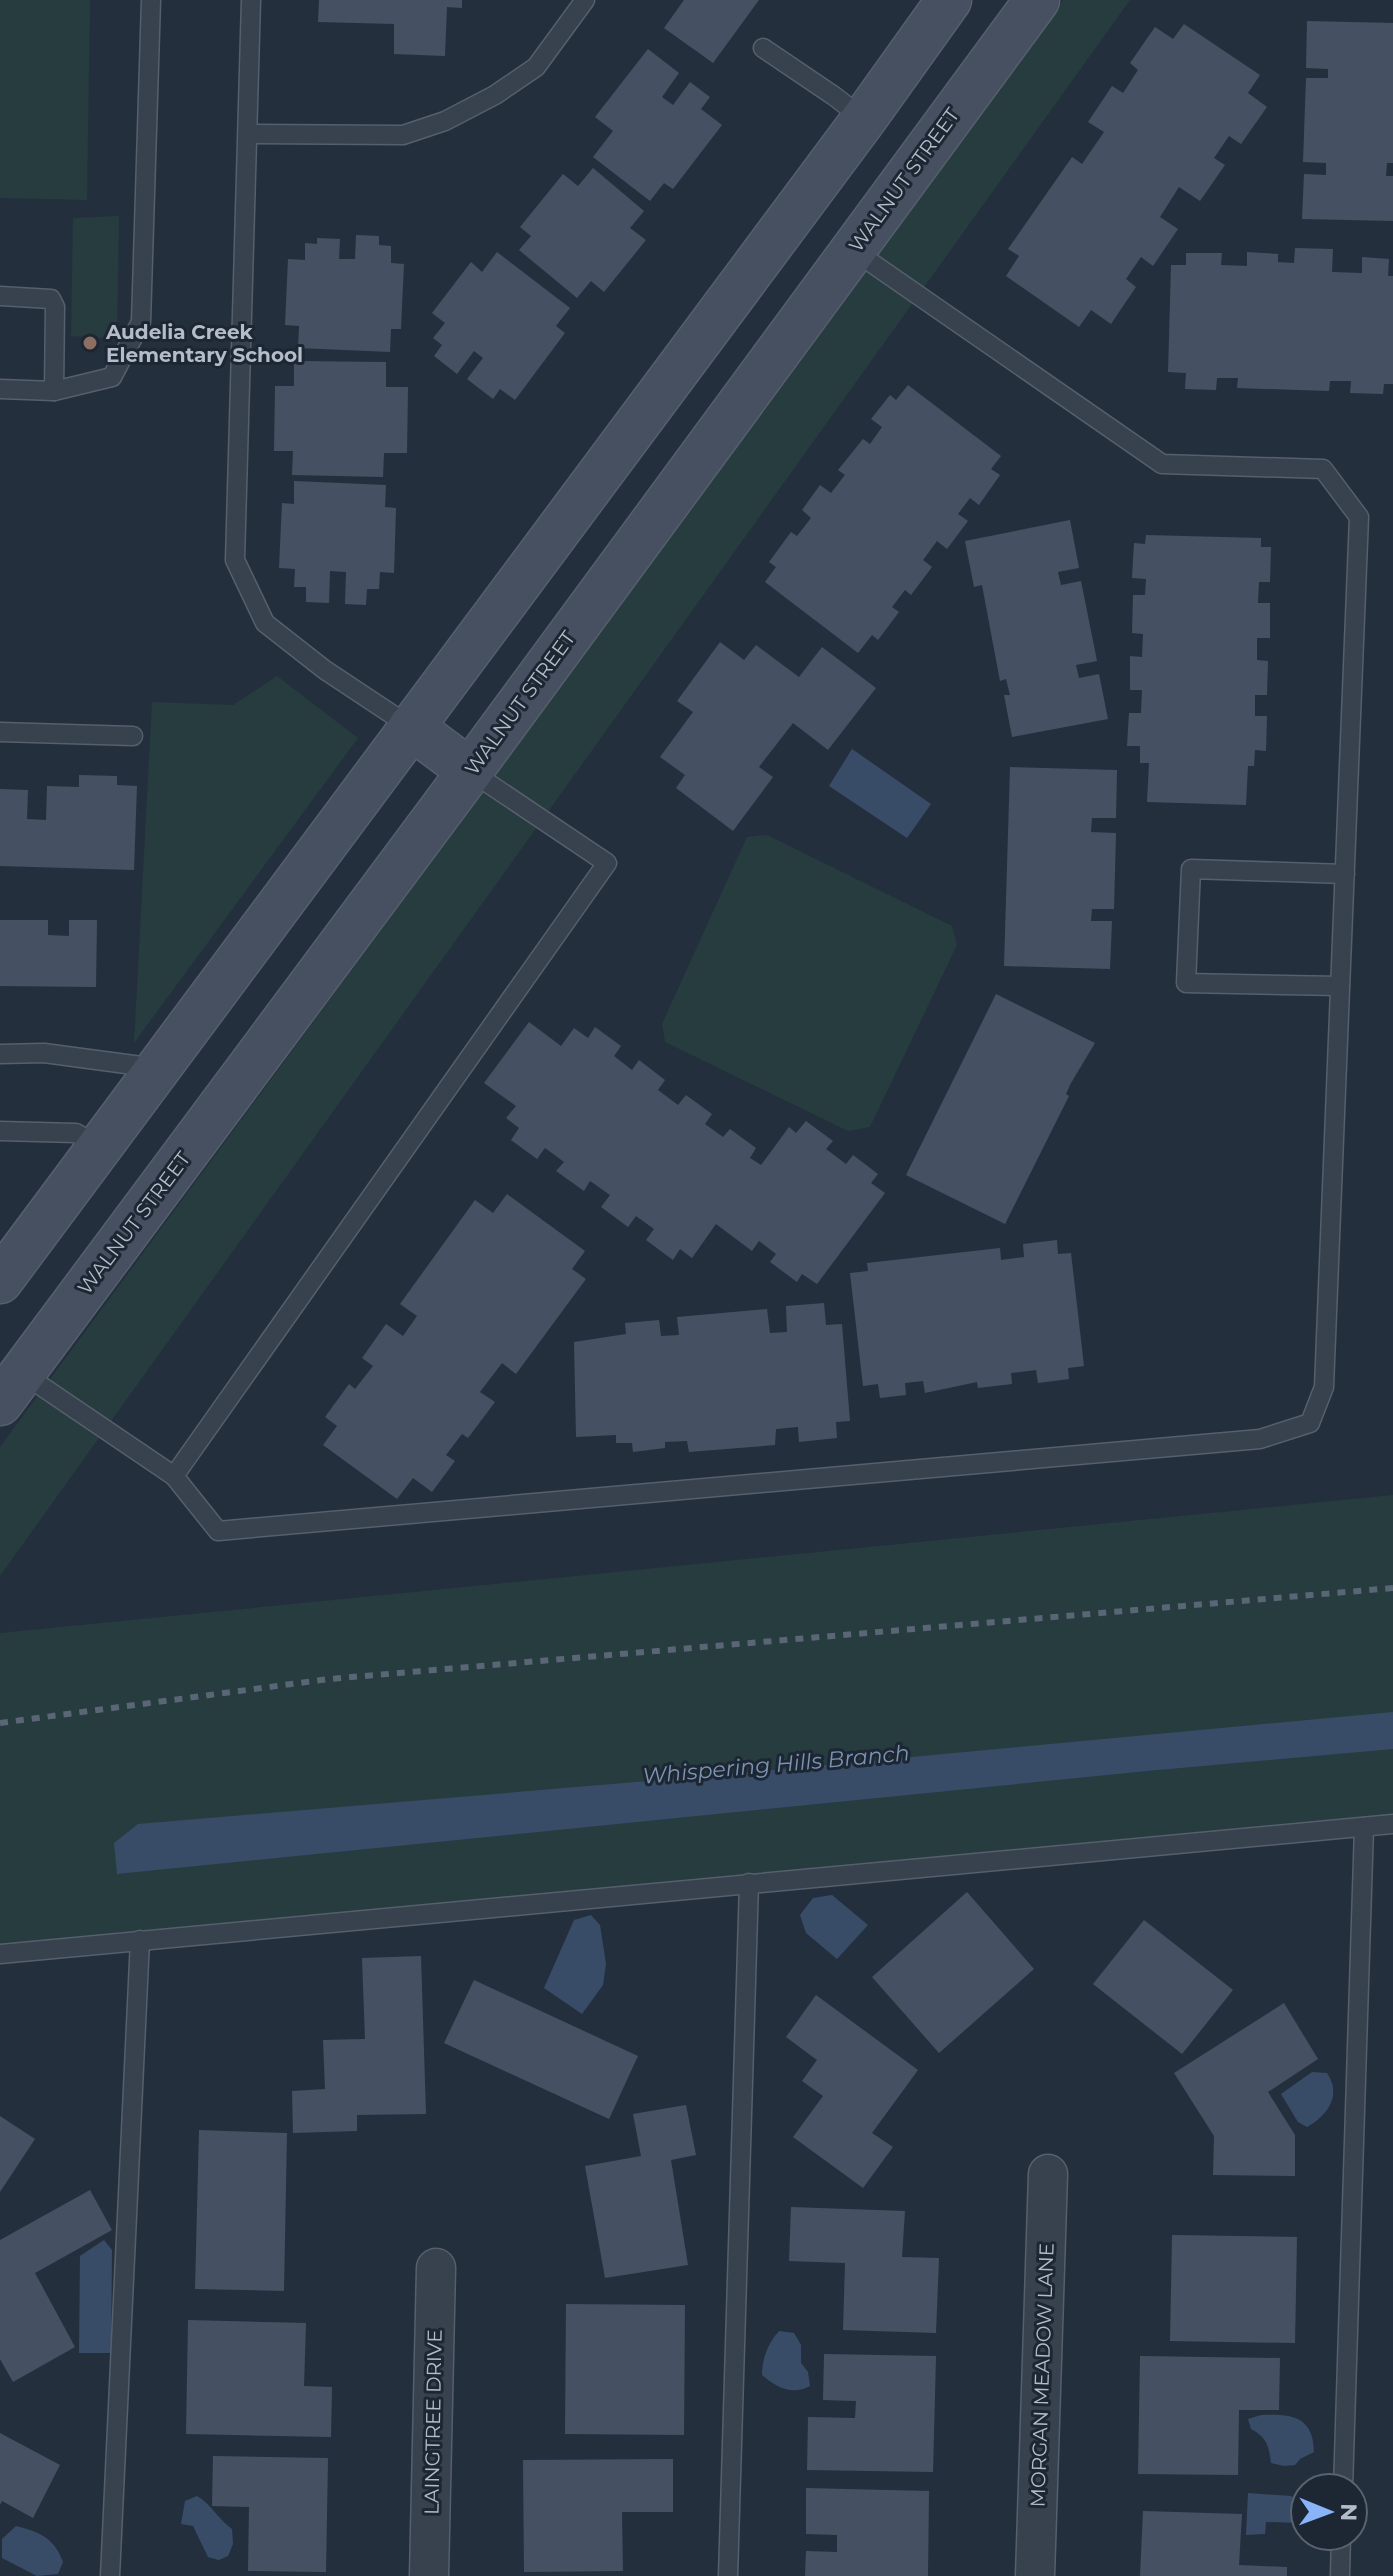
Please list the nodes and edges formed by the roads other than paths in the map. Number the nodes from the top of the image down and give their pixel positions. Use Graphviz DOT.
graph roads {
  1 [pos="151,0"];
  2 [pos="251,0"];
  3 [pos="585,0"];
  4 [pos="949,0"];
  5 [pos="1037,0"];
  6 [pos="763,48"];
  7 [pos="864,119"];
  8 [pos="248,134"];
  9 [pos="853,250"];
  10 [pos="0,296"];
  11 [pos="0,389"];
  12 [pos="54,391"];
  13 [pos="411,727"];
  14 [pos="0,732"];
  15 [pos="133,736"];
  16 [pos="470,771"];
  17 [pos="1345,874"];
  18 [pos="1340,986"];
  19 [pos="0,1054"];
  20 [pos="158,1069"];
  21 [pos="0,1131"];
  22 [pos="99,1147"];
  23 [pos="0,1281"];
  24 [pos="11,1388"];
  25 [pos="174,1476"];
  26 [pos="1393,1824"];
  27 [pos="1364,1827"];
  28 [pos="749,1883"];
  29 [pos="140,1940"];
  30 [pos="0,1954"];
  31 [pos="1048,2174"];
  32 [pos="436,2268"];
  33 [pos="1344,2472"];
  34 [pos="1341,2552"];
  35 [pos="110,2576"];
  36 [pos="429,2576"];
  37 [pos="728,2576"];
  38 [pos="1035,2576"];
  39 [pos="1340,2576"];
  1 -- 12 [label="lane"];
  2 -- 8 [label="lane"];
  3 -- 8 [label="lane"];
  4 -- 7 [label="main road"];
  5 -- 9 [label="main road, WALNUT STREET"];
  6 -- 7 [label="lane"];
  7 -- 13 [label="main road"];
  8 -- 13 [label="lane"];
  9 -- 16 [label="main road, WALNUT STREET"];
  9 -- 17 [label="lane"];
  10 -- 12 [label="lane"];
  11 -- 12 [label="lane"];
  13 -- 16 [label="main road"];
  13 -- 20 [label="main road"];
  14 -- 15 [label="lane"];
  16 -- 24 [label="main road, WALNUT STREET"];
  16 -- 25 [label="lane"];
  17 -- 18 [label="lane"];
  17 -- 18 [label="lane"];
  18 -- 25 [label="lane"];
  19 -- 20 [label="lane"];
  20 -- 22 [label="main road"];
  21 -- 22 [label="lane"];
  22 -- 23 [label="main road"];
  24 -- 25 [label="lane"];
  26 -- 27 [label="lane"];
  27 -- 28 [label="lane"];
  27 -- 33 [label="lane"];
  28 -- 29 [label="lane"];
  28 -- 37 [label="lane"];
  29 -- 30 [label="lane"];
  29 -- 35 [label="lane"];
  31 -- 38 [label="street, MORGAN MEADOW LANE"];
  32 -- 36 [label="street, LAINGTREE DRIVE"];
  34 -- 39 [label="lane"];
}
